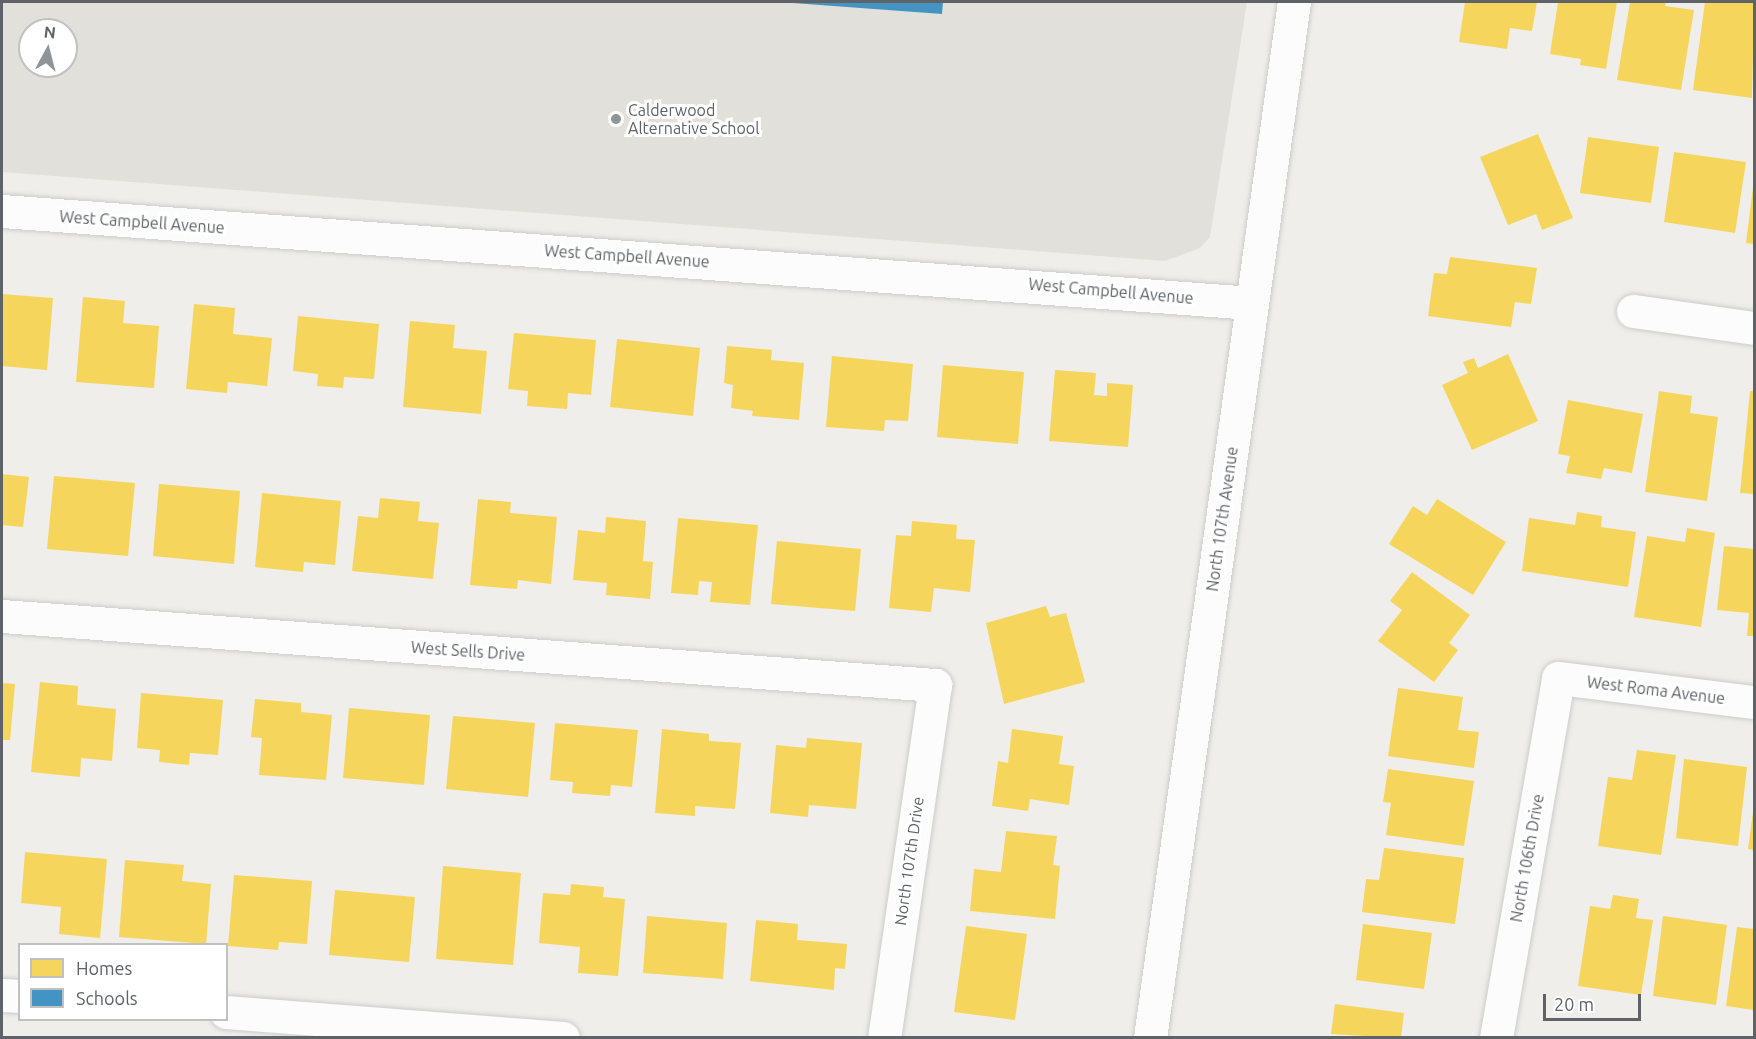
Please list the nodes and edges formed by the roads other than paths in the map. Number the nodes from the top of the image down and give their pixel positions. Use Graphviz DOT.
graph roads {
  1 [pos="1294,2"];
  2 [pos="2,211"];
  3 [pos="1252,303"];
  4 [pos="1633,311"];
  5 [pos="1755,328"];
  6 [pos="2,616"];
  7 [pos="1558,678"];
  8 [pos="935,685"];
  9 [pos="1755,702"];
  10 [pos="2,995"];
  11 [pos="18,996"];
  12 [pos="228,1012"];
  13 [pos="562,1038"];
  14 [pos="884,1038"];
  15 [pos="1150,1038"];
  16 [pos="1497,1038"];
  1 -- 3 [label="street, North 107th Avenue"];
  2 -- 3 [label="street, West Campbell Avenue"];
  3 -- 15 [label="street, North 107th Avenue"];
  4 -- 5 [label="street"];
  6 -- 8 [label="street, West Sells Drive"];
  7 -- 9 [label="street, West Roma Avenue"];
  7 -- 16 [label="street, North 106th Drive"];
  8 -- 14 [label="street, North 107th Drive"];
  10 -- 11 [label="street"];
  12 -- 13 [label="street"];
}
